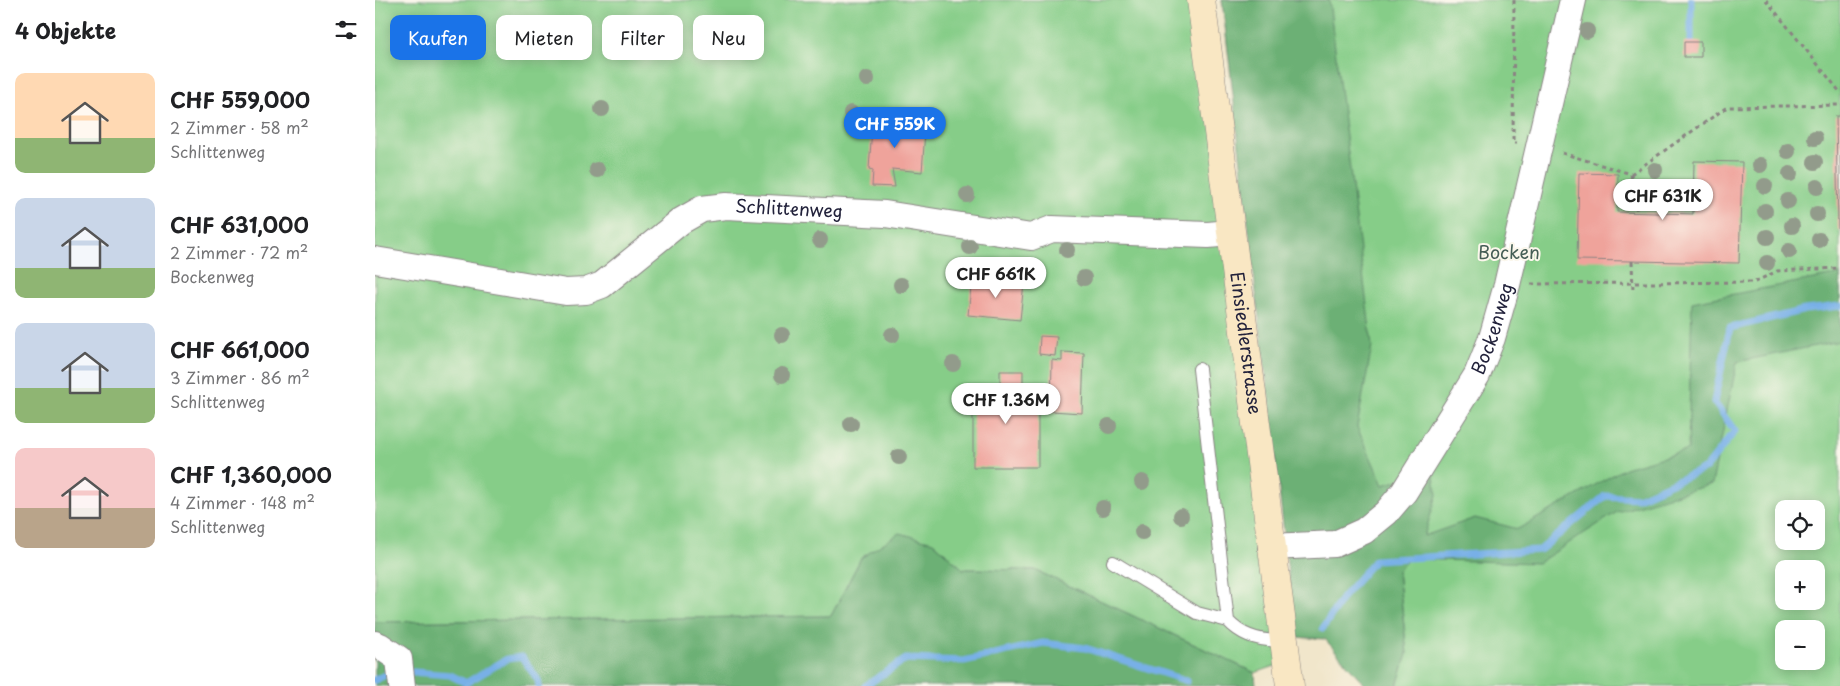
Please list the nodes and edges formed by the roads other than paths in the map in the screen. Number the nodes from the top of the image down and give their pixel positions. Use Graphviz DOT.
graph roads {
  1 [pos="1201,0"];
  2 [pos="1573,0"];
  3 [pos="1231,233"];
  4 [pos="375,260"];
  5 [pos="1199,370"];
  6 [pos="1271,547"];
  7 [pos="1113,562"];
  8 [pos="1228,621"];
  9 [pos="1284,640"];
  10 [pos="375,644"];
  11 [pos="402,686"];
  12 [pos="1290,686"];
  1 -- 3 [label="street, Einsiedlerstrasse"];
  2 -- 6 [label="street, Bockenweg"];
  3 -- 4 [label="street, Schlittenweg"];
  3 -- 6 [label="street, Einsiedlerstrasse"];
  5 -- 8 [label="lane"];
  6 -- 9 [label="street, Einsiedlerstrasse"];
  7 -- 8 [label="lane"];
  8 -- 9 [label="lane"];
  9 -- 12 [label="street, Einsiedlerstrasse"];
  10 -- 11 [label="street"];
}
